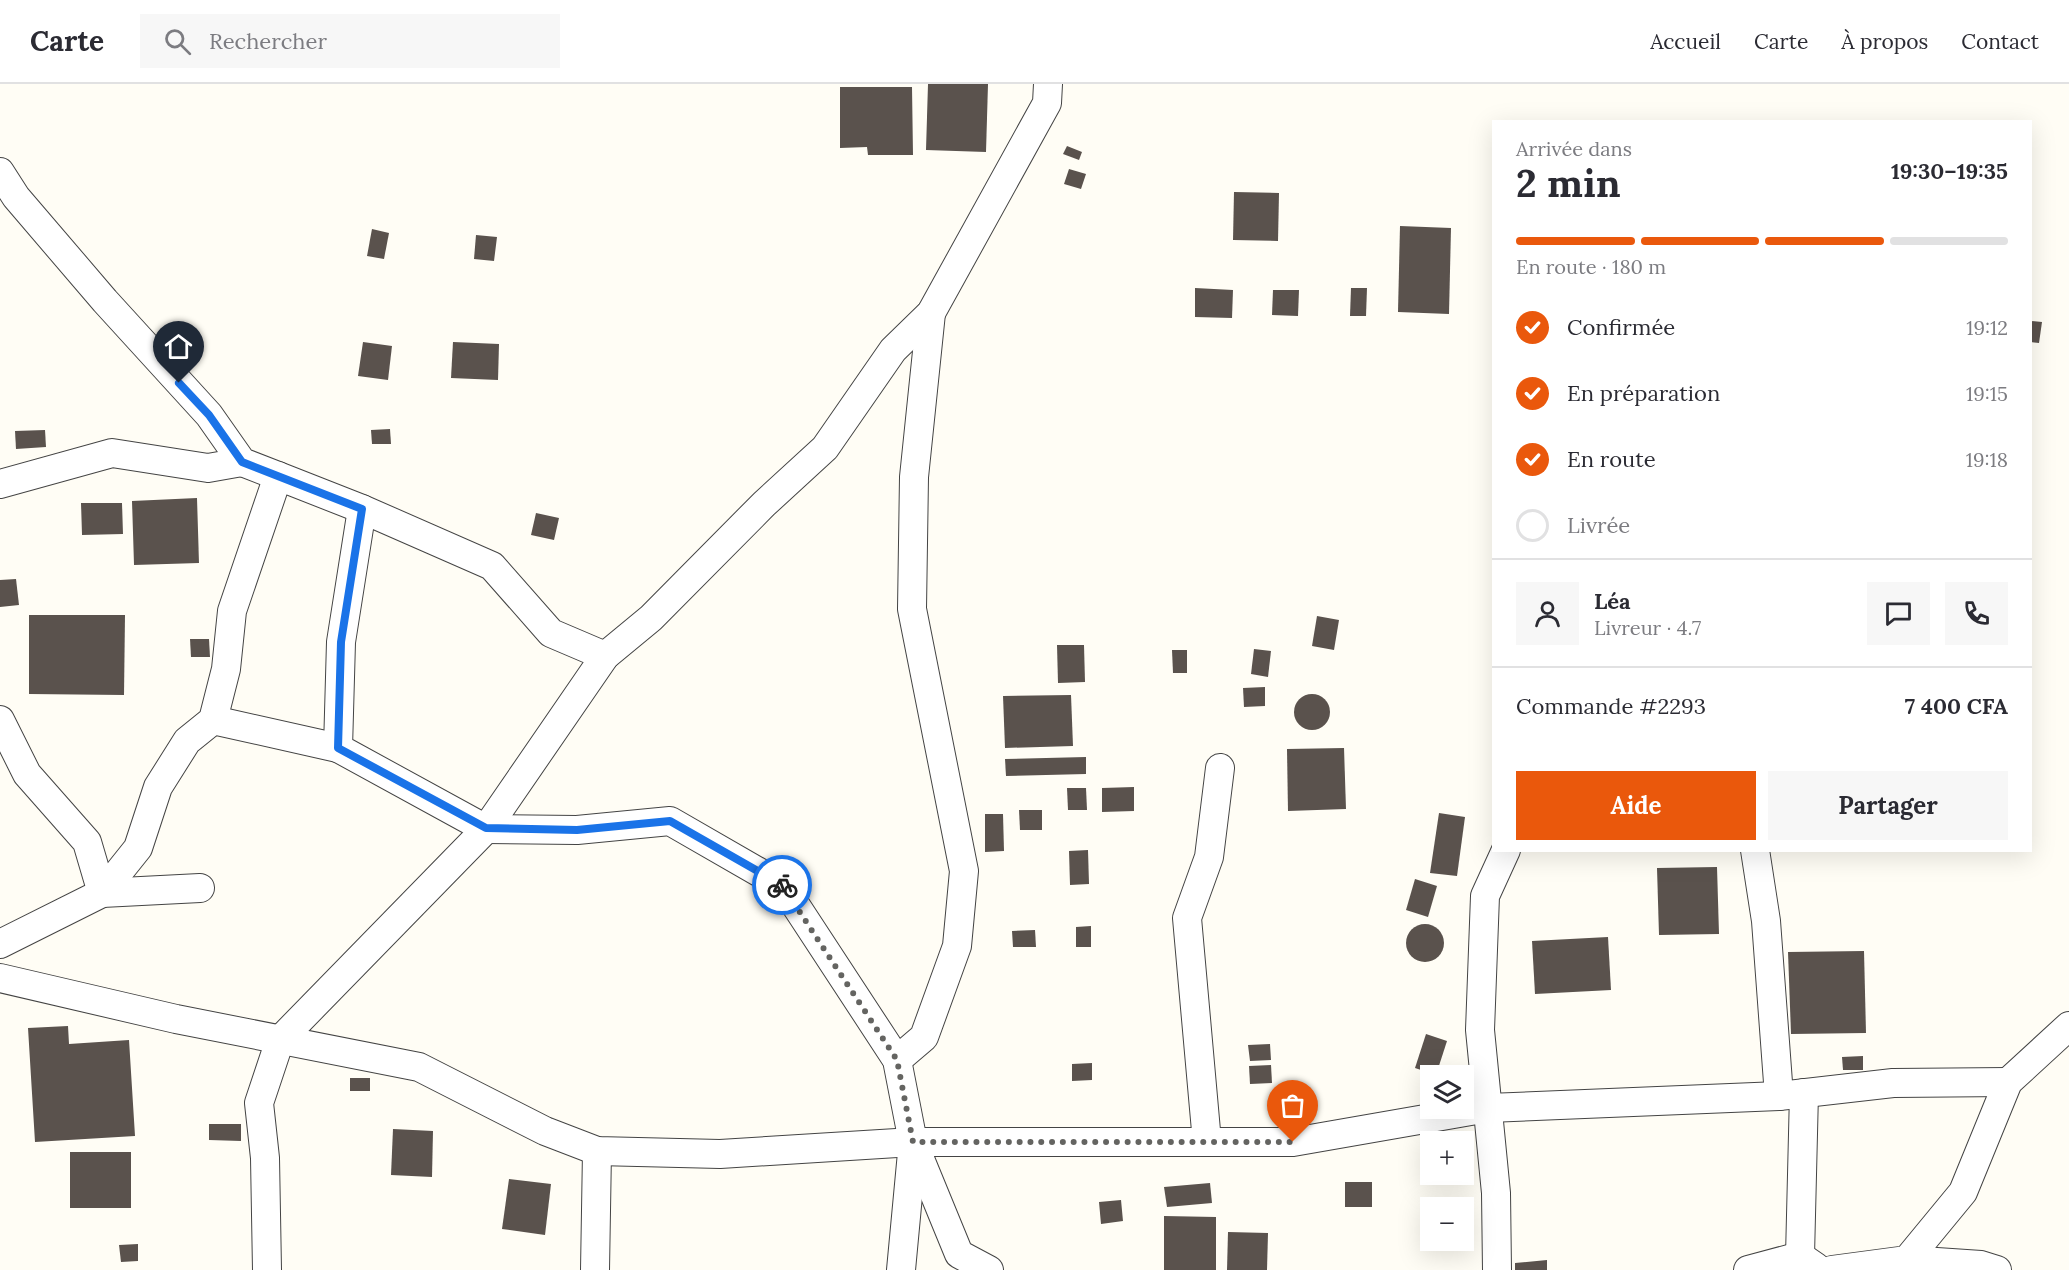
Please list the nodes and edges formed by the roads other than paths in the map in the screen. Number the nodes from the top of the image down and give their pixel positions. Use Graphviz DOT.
graph roads {
  1 [pos="1048,84"];
  2 [pos="0,172"];
  3 [pos="931,313"];
  4 [pos="242,462"];
  5 [pos="278,476"];
  6 [pos="0,484"];
  7 [pos="362,509"];
  8 [pos="605,656"];
  9 [pos="0,720"];
  10 [pos="213,720"];
  11 [pos="338,748"];
  12 [pos="1220,768"];
  13 [pos="486,828"];
  14 [pos="1505,852"];
  15 [pos="1755,852"];
  16 [pos="200,888"];
  17 [pos="102,893"];
  18 [pos="0,944"];
  19 [pos="0,978"];
  20 [pos="2069,1026"];
  21 [pos="280,1040"];
  22 [pos="897,1060"];
  23 [pos="2008,1082"];
  24 [pos="1791,1095"];
  25 [pos="1488,1108"];
  26 [pos="913,1142"];
  27 [pos="1207,1142"];
  28 [pos="597,1151"];
  29 [pos="1907,1260"];
  30 [pos="1810,1263"];
  31 [pos="267,1270"];
  32 [pos="595,1270"];
  33 [pos="901,1270"];
  34 [pos="989,1270"];
  35 [pos="1497,1270"];
  36 [pos="1748,1270"];
  37 [pos="1832,1270"];
  38 [pos="1997,1270"];
  1 -- 3 [label="street"];
  2 -- 4 [label="street"];
  3 -- 8 [label="street"];
  3 -- 22 [label="street"];
  4 -- 5 [label="street"];
  4 -- 6 [label="street"];
  5 -- 7 [label="street"];
  5 -- 10 [label="street"];
  7 -- 8 [label="street"];
  7 -- 11 [label="street"];
  8 -- 13 [label="street"];
  9 -- 17 [label="street"];
  10 -- 11 [label="street"];
  10 -- 17 [label="street"];
  11 -- 13 [label="street"];
  12 -- 27 [label="street"];
  13 -- 21 [label="street"];
  13 -- 22 [label="street"];
  14 -- 25 [label="street"];
  15 -- 24 [label="street"];
  16 -- 17 [label="street"];
  17 -- 18 [label="street"];
  19 -- 21 [label="street"];
  20 -- 23 [label="street"];
  21 -- 28 [label="street"];
  21 -- 31 [label="street"];
  22 -- 26 [label="street"];
  23 -- 24 [label="street"];
  23 -- 29 [label="street"];
  24 -- 25 [label="street"];
  24 -- 30 [label="street"];
  25 -- 27 [label="street"];
  25 -- 35 [label="street"];
  26 -- 27 [label="street"];
  26 -- 28 [label="street"];
  26 -- 33 [label="street"];
  26 -- 34 [label="street"];
  28 -- 32 [label="street"];
  29 -- 37 [label="street"];
  29 -- 38 [label="street"];
  30 -- 36 [label="street"];
}
